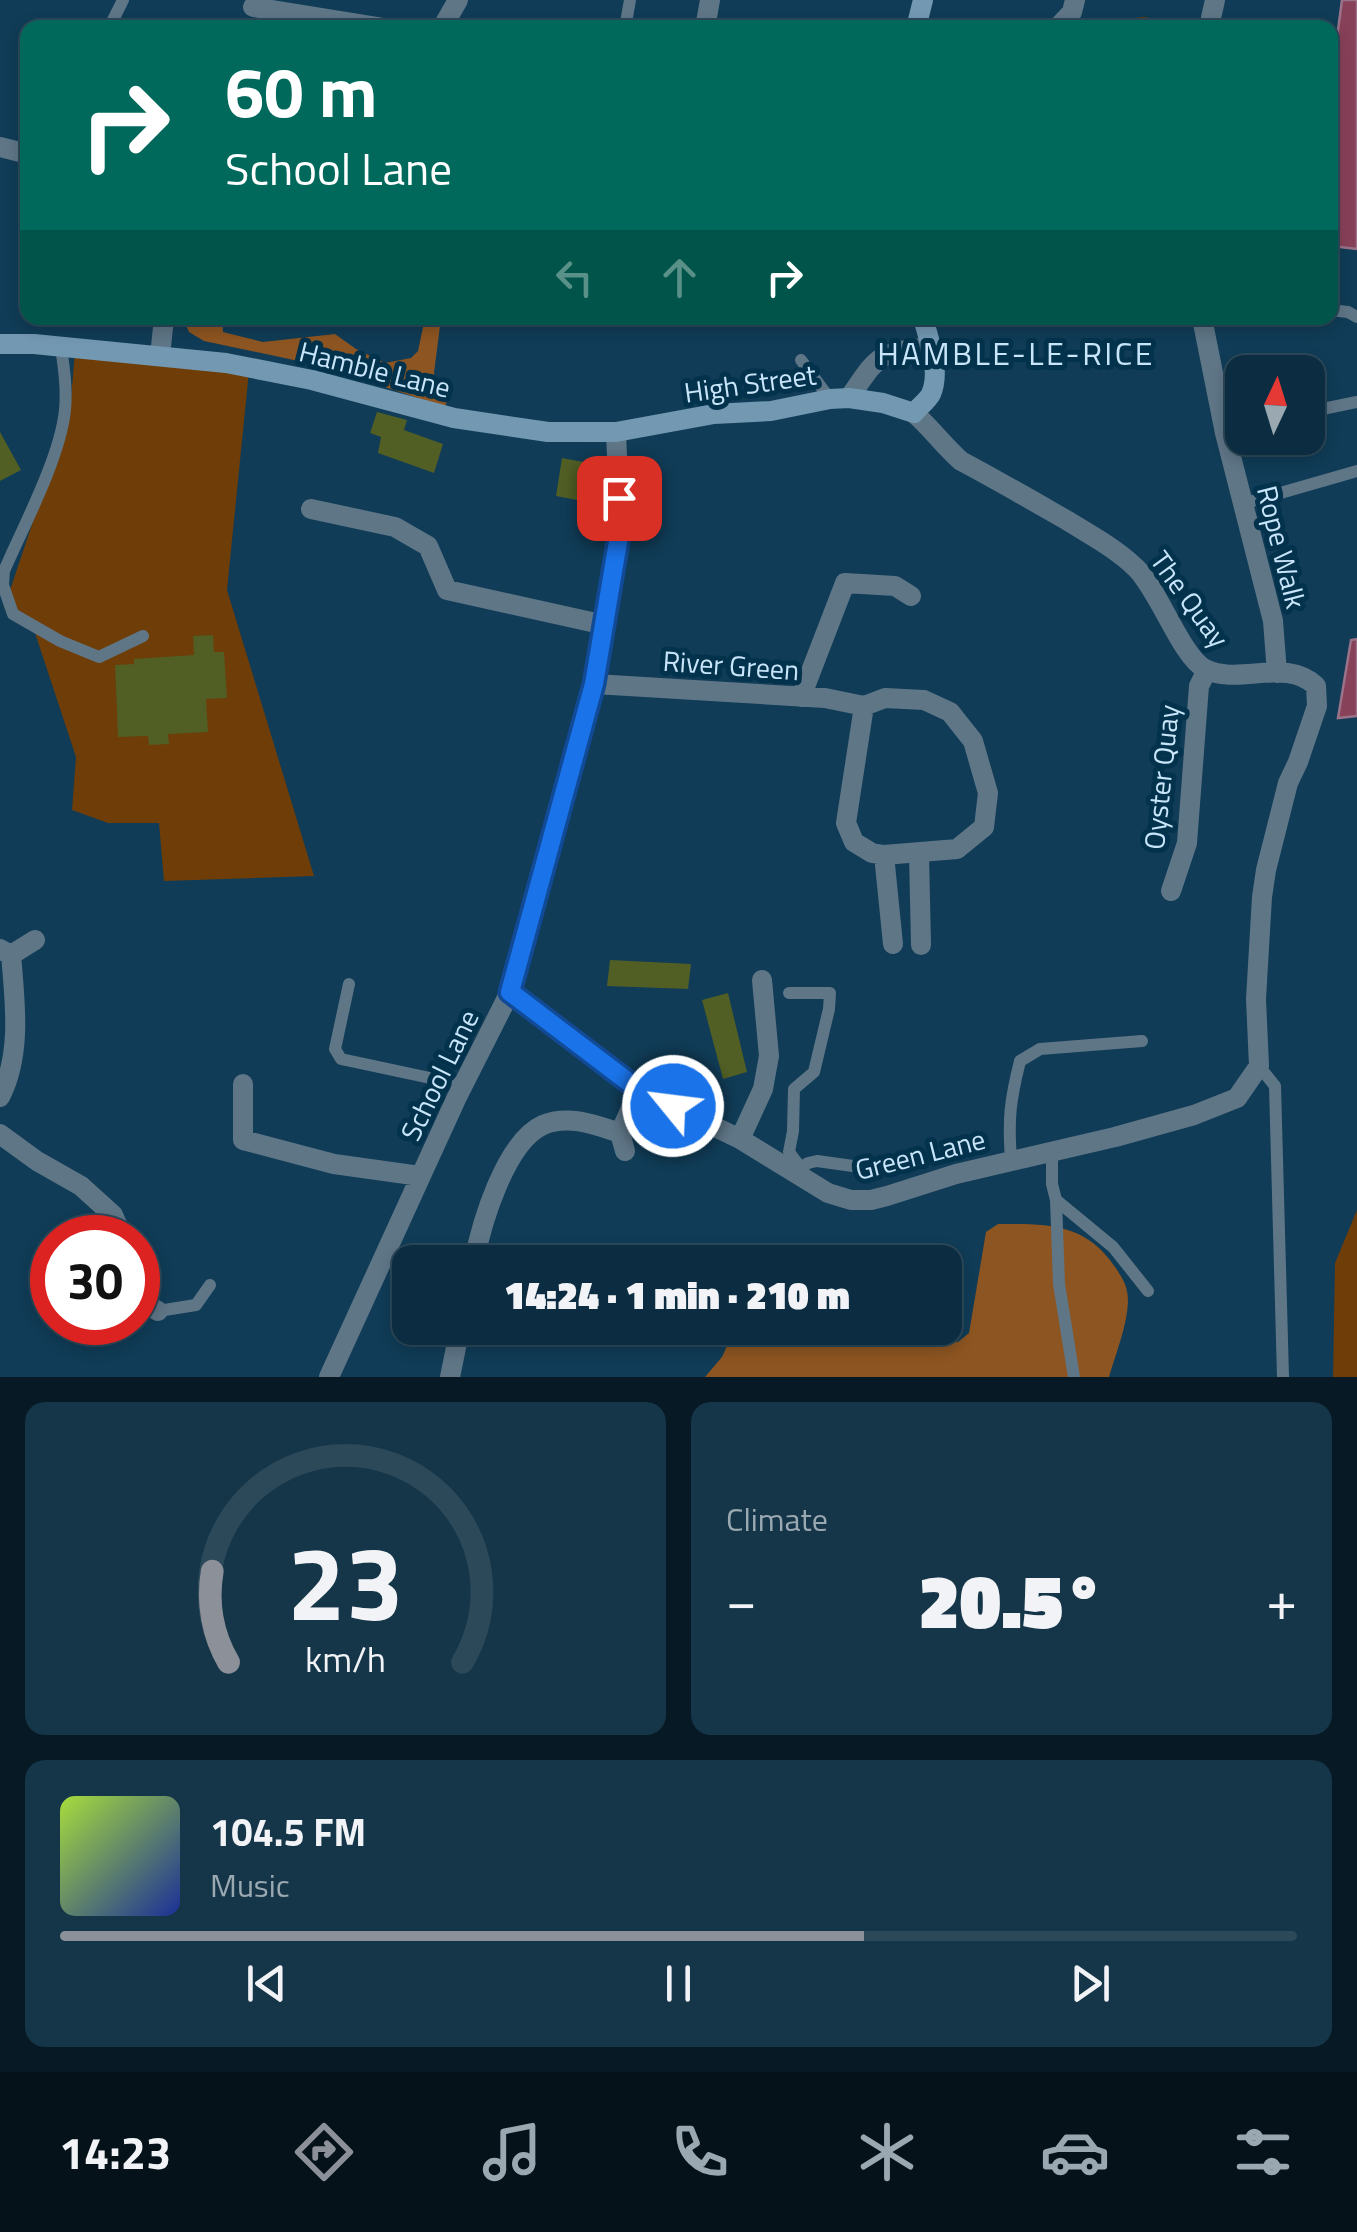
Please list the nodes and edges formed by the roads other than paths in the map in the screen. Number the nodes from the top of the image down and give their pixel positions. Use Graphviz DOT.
graph roads {
  1 [pos="252,12"];
  2 [pos="318,20"];
  3 [pos="163,325"];
  4 [pos="925,325"];
  5 [pos="1206,325"];
  6 [pos="0,344"];
  7 [pos="930,347"];
  8 [pos="61,348"];
  9 [pos="160,356"];
  10 [pos="801,360"];
  11 [pos="1225,397"];
  12 [pos="840,399"];
  13 [pos="1357,402"];
  14 [pos="1325,409"];
  15 [pos="914,413"];
  16 [pos="616,432"];
  17 [pos="1237,455"];
  18 [pos="1357,471"];
  19 [pos="1242,504"];
  20 [pos="311,509"];
  21 [pos="911,596"];
  22 [pos="604,625"];
  23 [pos="143,636"];
  24 [pos="1207,670"];
  25 [pos="1277,673"];
  26 [pos="594,684"];
  27 [pos="802,697"];
  28 [pos="864,706"];
  29 [pos="919,854"];
  30 [pos="884,855"];
  31 [pos="1171,891"];
  32 [pos="35,940"];
  33 [pos="893,944"];
  34 [pos="921,945"];
  35 [pos="6,952"];
  36 [pos="762,980"];
  37 [pos="348,984"];
  38 [pos="510,992"];
  39 [pos="790,993"];
  40 [pos="1142,1041"];
  41 [pos="1258,1066"];
  42 [pos="244,1084"];
  43 [pos="463,1085"];
  44 [pos="639,1090"];
  45 [pos="0,1098"];
  46 [pos="0,1134"];
  47 [pos="740,1139"];
  48 [pos="1052,1151"];
  49 [pos="1011,1160"];
  50 [pos="904,1165"];
  51 [pos="800,1172"];
  52 [pos="420,1176"];
  53 [pos="1056,1200"];
  54 [pos="113,1215"];
  55 [pos="478,1245"];
  56 [pos="210,1285"];
  57 [pos="1148,1291"];
  58 [pos="160,1311"];
  59 [pos="457,1345"];
  60 [pos="329,1377"];
  61 [pos="450,1377"];
  62 [pos="1074,1377"];
  63 [pos="1283,1377"];
  1 -- 2 [label="street"];
  3 -- 9 [label="street"];
  4 -- 7 [label="main road"];
  5 -- 11 [label="street, Rope Walk"];
  6 -- 8 [label="main road, Hamble Lane"];
  7 -- 12 [label="street, High Street"];
  7 -- 15 [label="main road"];
  8 -- 9 [label="main road, Hamble Lane"];
  8 -- 23 [label="lane"];
  9 -- 16 [label="main road, Hamble Lane"];
  10 -- 12 [label="lane"];
  12 -- 15 [label="main road"];
  12 -- 16 [label="main road, High Street"];
  13 -- 14 [label="lane"];
  15 -- 24 [label="street, The Quay"];
  16 -- 22 [label="street, School Lane"];
  17 -- 19 [label="street, Rope Walk"];
  18 -- 19 [label="lane"];
  19 -- 25 [label="street, Rope Walk"];
  20 -- 22 [label="street"];
  21 -- 27 [label="street"];
  22 -- 26 [label="street, School Lane"];
  24 -- 25 [label="street, The Quay"];
  24 -- 31 [label="street, Oyster Quay"];
  25 -- 41 [label="street, The Quay"];
  26 -- 27 [label="street, River Green"];
  26 -- 38 [label="street, School Lane"];
  27 -- 28 [label="street, River Green"];
  28 -- 29 [label="street, River Green"];
  28 -- 30 [label="street"];
  29 -- 30 [label="street, River Green"];
  29 -- 34 [label="street"];
  30 -- 33 [label="street"];
  32 -- 35 [label="street"];
  35 -- 45 [label="street"];
  36 -- 47 [label="street"];
  37 -- 43 [label="lane"];
  38 -- 43 [label="street, School Lane"];
  38 -- 44 [label="street, Green Lane"];
  39 -- 51 [label="lane"];
  40 -- 49 [label="lane"];
  41 -- 48 [label="street, Green Lane"];
  41 -- 63 [label="lane"];
  42 -- 52 [label="street"];
  43 -- 52 [label="street, School Lane"];
  44 -- 47 [label="street, Green Lane"];
  44 -- 55 [label="street"];
  46 -- 54 [label="street"];
  47 -- 51 [label="street, Green Lane"];
  48 -- 49 [label="street, Green Lane"];
  48 -- 53 [label="lane"];
  49 -- 51 [label="street, Green Lane"];
  50 -- 51 [label="lane"];
  52 -- 60 [label="street, School Lane"];
  53 -- 57 [label="lane"];
  53 -- 62 [label="lane"];
  56 -- 58 [label="lane"];
  59 -- 61 [label="street"];
}
